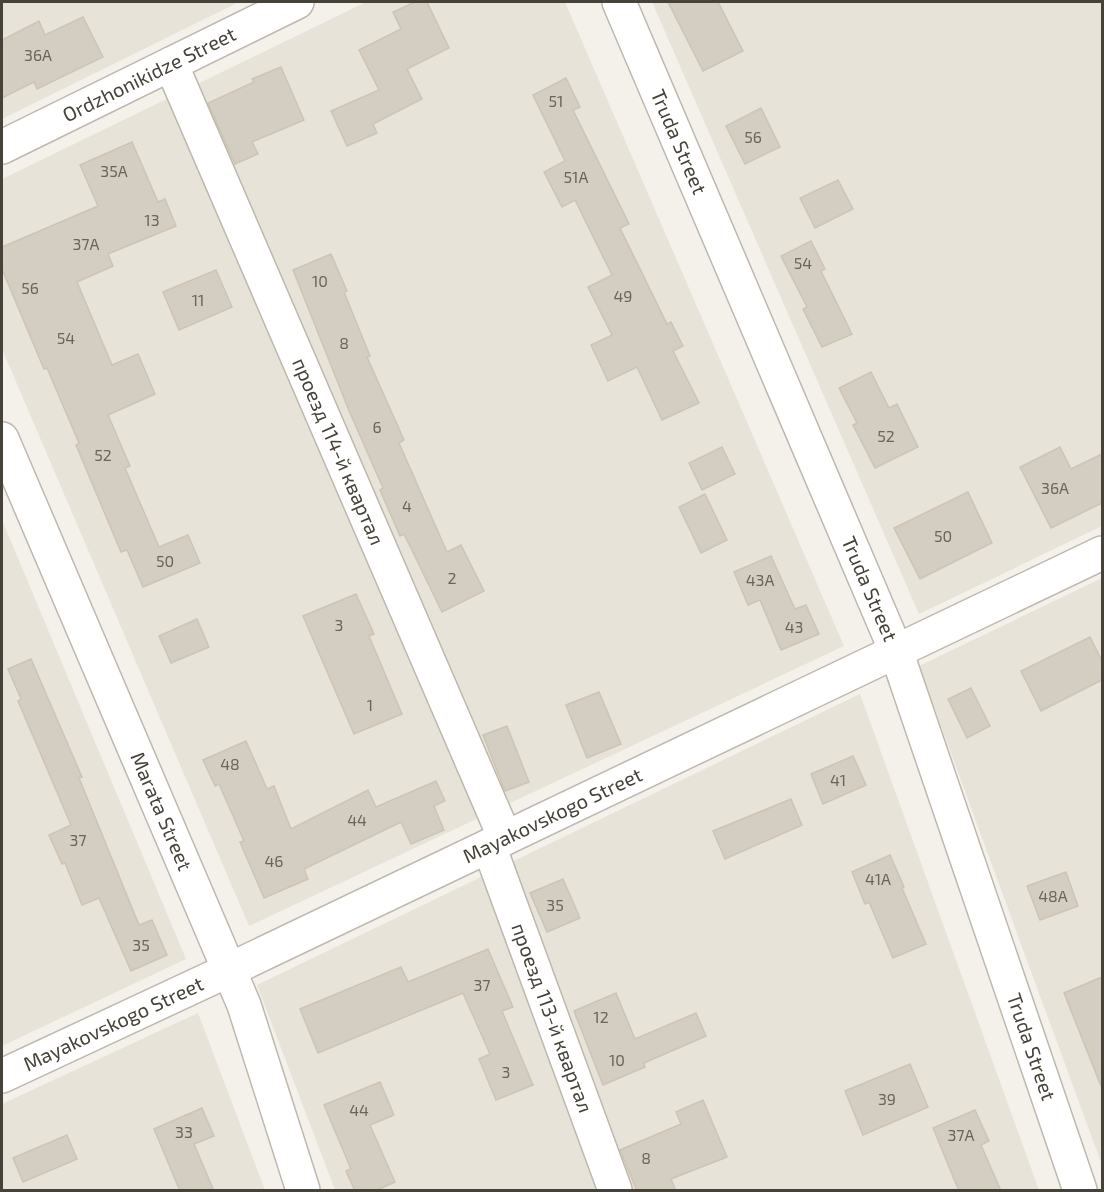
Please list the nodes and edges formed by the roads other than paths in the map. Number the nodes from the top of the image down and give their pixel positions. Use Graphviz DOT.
graph roads {
  1 [pos="297,2"];
  2 [pos="619,2"];
  3 [pos="171,64"];
  4 [pos="2,147"];
  5 [pos="2,439"];
  6 [pos="1102,553"];
  7 [pos="896,651"];
  8 [pos="497,842"];
  9 [pos="229,970"];
  10 [pos="2,1076"];
  11 [pos="303,1191"];
  12 [pos="615,1191"];
  13 [pos="1080,1191"];
  1 -- 3 [label="street, Ordzhonikidze Street"];
  2 -- 7 [label="street, Truda Street"];
  3 -- 4 [label="street, Ordzhonikidze Street"];
  3 -- 8 [label="street, проезд 114-й квартал"];
  5 -- 9 [label="street, Marata Street"];
  6 -- 7 [label="street, Mayakovskogo Street"];
  7 -- 8 [label="street, Mayakovskogo Street"];
  7 -- 13 [label="street, Truda Street"];
  8 -- 9 [label="street, Mayakovskogo Street"];
  8 -- 12 [label="street, проезд 113-й квартал"];
  9 -- 10 [label="street, Mayakovskogo Street"];
  9 -- 11 [label="street, Marata Street"];
}
